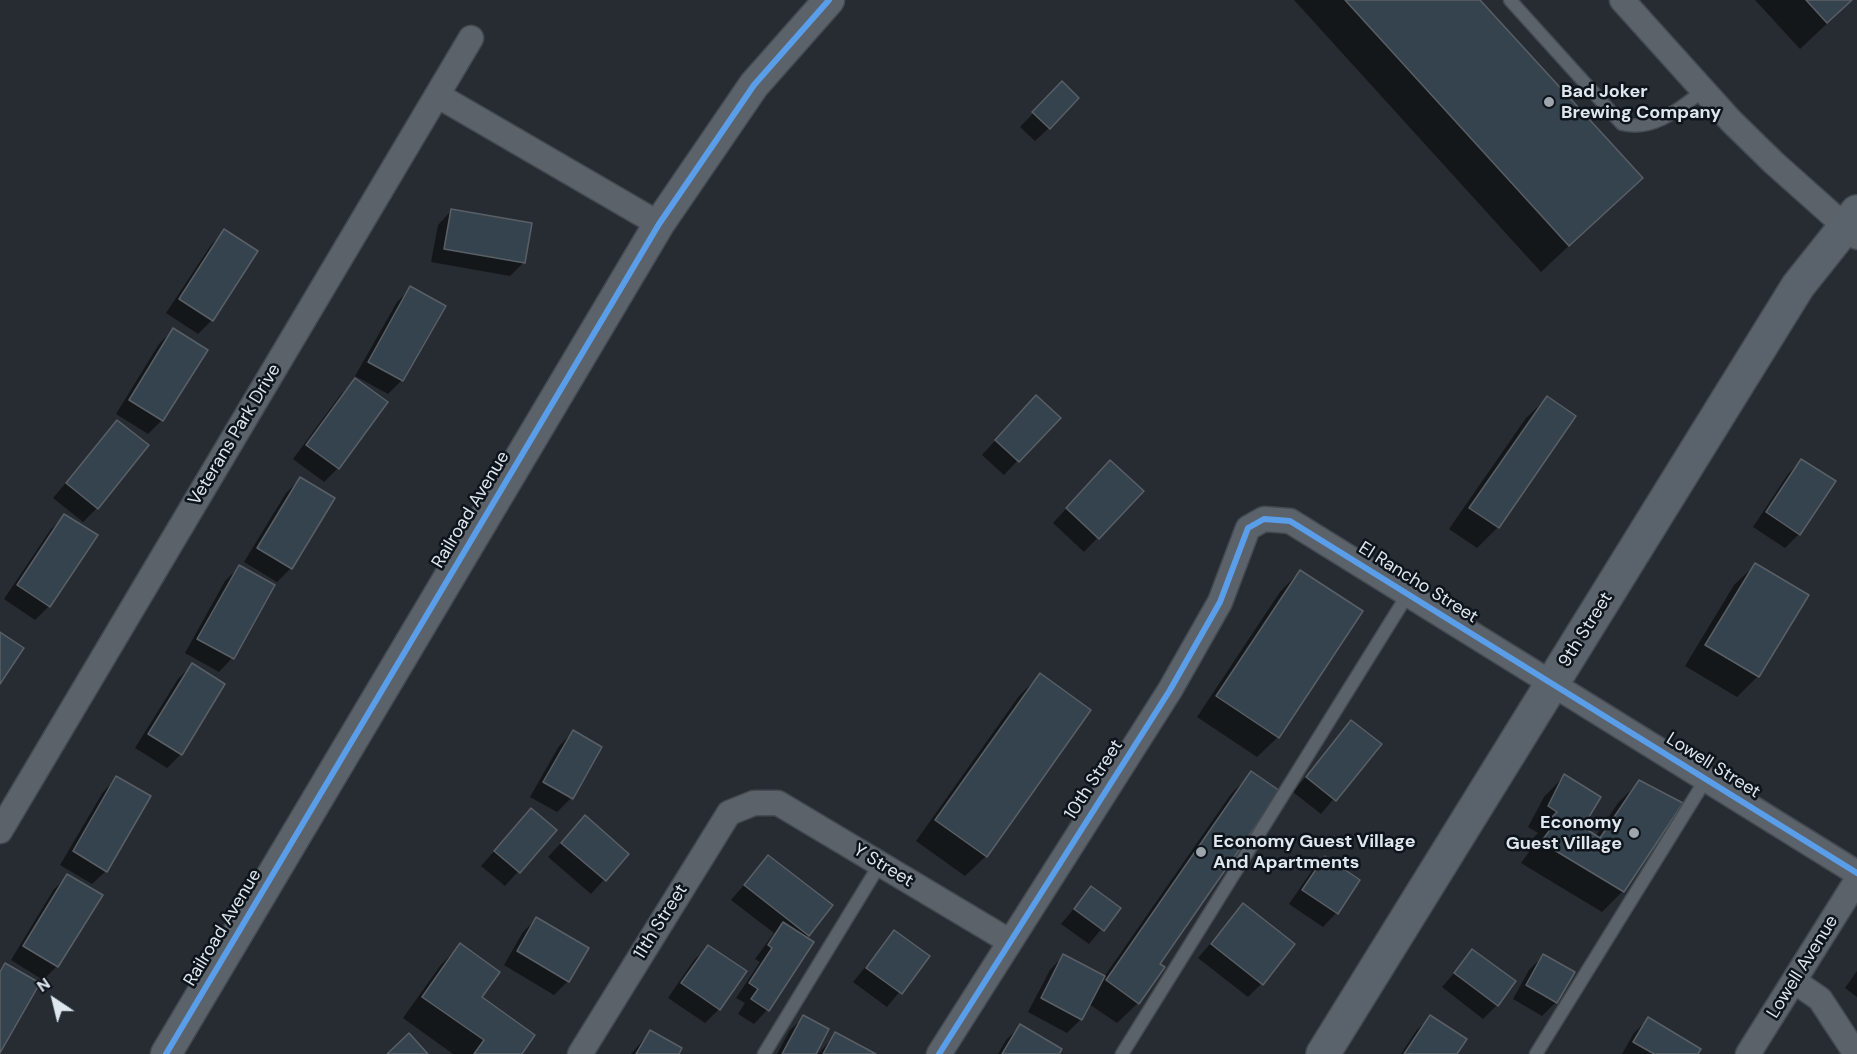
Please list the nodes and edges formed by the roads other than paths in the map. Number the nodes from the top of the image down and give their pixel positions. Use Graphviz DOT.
graph roads {
  1 [pos="829,0"];
  2 [pos="1510,0"];
  3 [pos="1622,0"];
  4 [pos="471,38"];
  5 [pos="1704,90"];
  6 [pos="437,95"];
  7 [pos="658,224"];
  8 [pos="1853,224"];
  9 [pos="1264,519"];
  10 [pos="1408,594"];
  11 [pos="1553,685"];
  12 [pos="1706,779"];
  13 [pos="754,803"];
  14 [pos="0,831"];
  15 [pos="880,864"];
  16 [pos="1857,873"];
  17 [pos="1857,880"];
  18 [pos="1009,941"];
  19 [pos="1794,981"];
  20 [pos="166,1054"];
  21 [pos="580,1054"];
  22 [pos="764,1054"];
  23 [pos="939,1054"];
  24 [pos="1122,1054"];
  25 [pos="1323,1054"];
  26 [pos="1536,1054"];
  27 [pos="1748,1054"];
  28 [pos="1856,1054"];
  1 -- 7 [label="street, Railroad Avenue"];
  2 -- 5 [label="lane"];
  3 -- 5 [label="street"];
  4 -- 6 [label="street, Veterans Park Drive"];
  5 -- 8 [label="street"];
  6 -- 7 [label="street"];
  6 -- 14 [label="street, Veterans Park Drive"];
  7 -- 20 [label="street, Railroad Avenue"];
  8 -- 11 [label="main road, 9th Street"];
  9 -- 10 [label="street, El Rancho Street"];
  9 -- 18 [label="street, 10th Street"];
  10 -- 11 [label="street, El Rancho Street"];
  10 -- 24 [label="lane"];
  11 -- 12 [label="street, Lowell Street"];
  11 -- 25 [label="main road, 9th Street"];
  12 -- 16 [label="street, Lowell Street"];
  12 -- 26 [label="lane"];
  13 -- 15 [label="street, Y Street"];
  13 -- 21 [label="street, 11th Street"];
  15 -- 18 [label="street, Y Street"];
  15 -- 22 [label="lane"];
  17 -- 19 [label="street, Lowell Avenue"];
  18 -- 23 [label="street, 10th Street"];
  19 -- 27 [label="street, Lowell Avenue"];
  19 -- 28 [label="street"];
}
